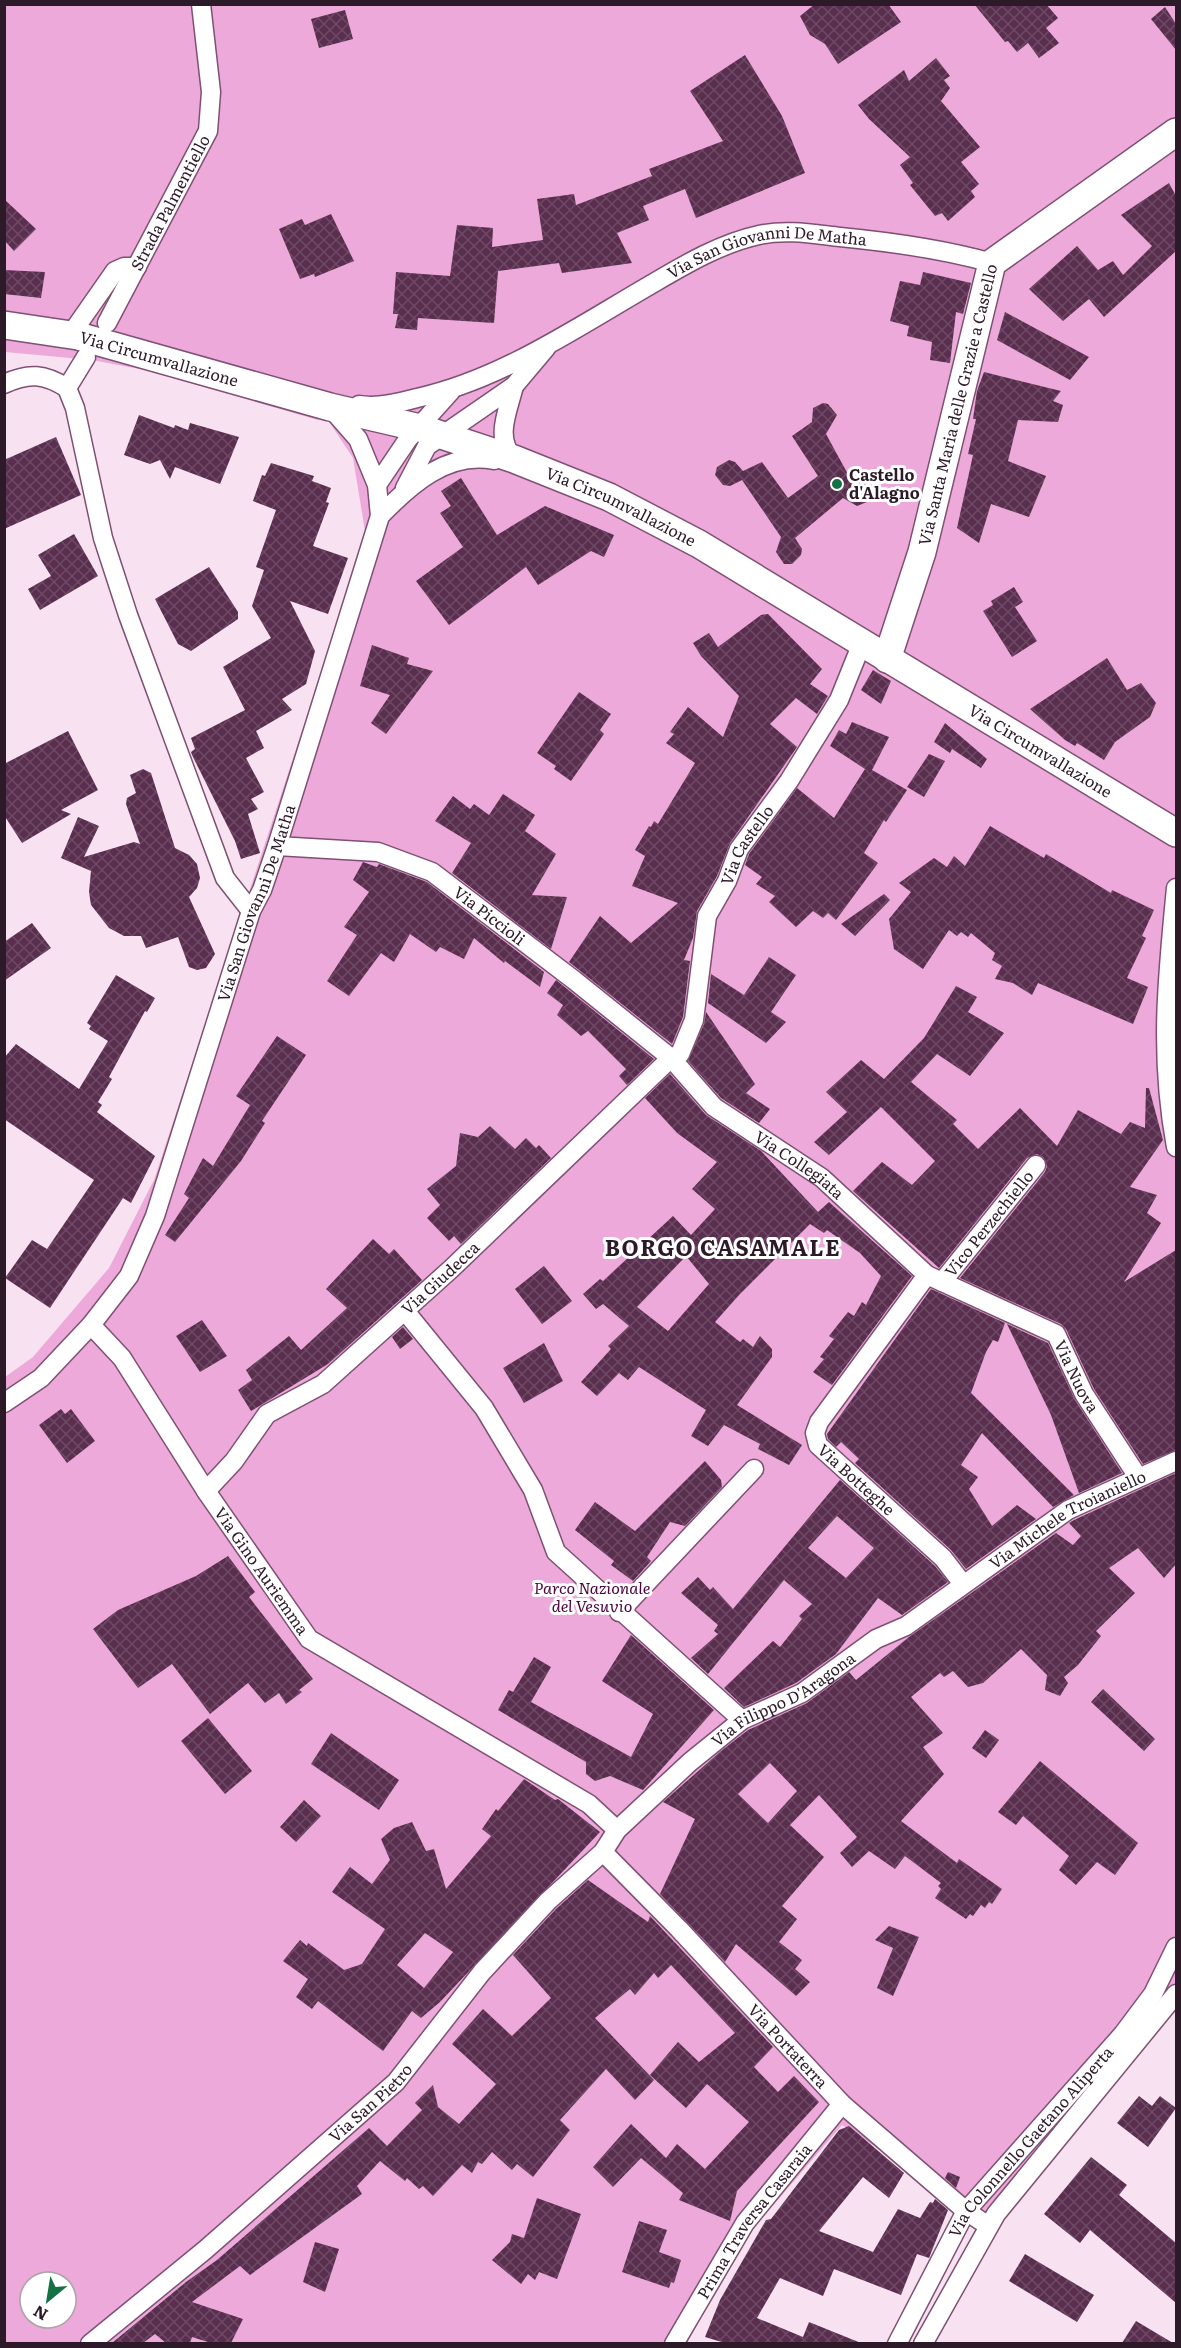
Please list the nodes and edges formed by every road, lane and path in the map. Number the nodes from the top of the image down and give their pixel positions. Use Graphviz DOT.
graph roads {
  1 [pos="201,4"];
  2 [pos="1176,132"];
  3 [pos="992,263"];
  4 [pos="137,267"];
  5 [pos="107,323"];
  6 [pos="4,325"];
  7 [pos="71,334"];
  8 [pos="553,341"];
  9 [pos="86,357"];
  10 [pos="4,384"];
  11 [pos="514,386"];
  12 [pos="67,388"];
  13 [pos="451,391"];
  14 [pos="319,403"];
  15 [pos="431,431"];
  16 [pos="522,463"];
  17 [pos="377,485"];
  18 [pos="402,492"];
  19 [pos="380,516"];
  20 [pos="862,643"];
  21 [pos="887,659"];
  22 [pos="1176,833"];
  23 [pos="277,846"];
  24 [pos="1176,888"];
  25 [pos="251,911"];
  26 [pos="671,1058"];
  27 [pos="1176,1147"];
  28 [pos="1036,1165"];
  29 [pos="934,1278"];
  30 [pos="405,1311"];
  31 [pos="91,1325"];
  32 [pos="4,1403"];
  33 [pos="1176,1461"];
  34 [pos="754,1469"];
  35 [pos="1138,1477"];
  36 [pos="206,1491"];
  37 [pos="963,1584"];
  38 [pos="619,1612"];
  39 [pos="742,1720"];
  40 [pos="617,1830"];
  41 [pos="603,1852"];
  42 [pos="1176,1947"];
  43 [pos="1176,1994"];
  44 [pos="842,2104"];
  45 [pos="966,2211"];
  46 [pos="987,2225"];
  47 [pos="90,2343"];
  48 [pos="674,2343"];
  49 [pos="897,2343"];
  50 [pos="923,2343"];
  1 -- 4 [label="street, Strada Palmentiello"];
  2 -- 3 [label="main road, Via Santa Maria delle Grazie a Castello"];
  3 -- 8 [label="street, Via San Giovanni De Matha"];
  3 -- 21 [label="main road, Via Santa Maria delle Grazie a Castello"];
  4 -- 5 [label="street, Strada Palmentiello"];
  4 -- 7 [label="street"];
  6 -- 7 [label="main road, Via Circumvallazione"];
  7 -- 14 [label="main road, Via Circumvallazione"];
  8 -- 11 [label="street"];
  8 -- 13 [label="street, Via San Giovanni De Matha"];
  9 -- 12 [label="street"];
  10 -- 12 [label="street"];
  11 -- 15 [label="street"];
  11 -- 16 [label="street"];
  12 -- 25 [label="street"];
  13 -- 14 [label="street"];
  13 -- 15 [label="street"];
  14 -- 15 [label="main road, Via Circumvallazione"];
  14 -- 17 [label="street"];
  15 -- 16 [label="main road, Via Circumvallazione"];
  15 -- 17 [label="street"];
  15 -- 18 [label="street"];
  16 -- 18 [label="street, Via San Giovanni De Matha"];
  16 -- 20 [label="main road, Via Circumvallazione"];
  17 -- 19 [label="street"];
  18 -- 19 [label="street, Via San Giovanni De Matha"];
  19 -- 23 [label="street, Via San Giovanni De Matha"];
  20 -- 21 [label="main road, Via Circumvallazione"];
  20 -- 26 [label="street, Via Castello"];
  21 -- 22 [label="main road, Via Circumvallazione"];
  23 -- 25 [label="street, Via San Giovanni De Matha"];
  23 -- 26 [label="street, Via Piccioli"];
  24 -- 27 [label="street"];
  25 -- 31 [label="street, Via San Giovanni De Matha"];
  26 -- 29 [label="street, Via Collegiata"];
  26 -- 30 [label="street, Via Giudecca"];
  28 -- 29 [label="street, Vico Perzechiello"];
  29 -- 35 [label="street, Via Nuova"];
  29 -- 37 [label="street, Via Botteghe"];
  30 -- 36 [label="street, Via Giudecca"];
  30 -- 38 [label="street"];
  31 -- 32 [label="street, Via San Giovanni De Matha"];
  31 -- 36 [label="street, Via Gino Auriemma"];
  33 -- 35 [label="street, Via Michele Troianiello"];
  34 -- 38 [label="street"];
  35 -- 37 [label="street, Via Michele Troianiello"];
  36 -- 40 [label="street, Via Gino Auriemma"];
  37 -- 39 [label="street, Via Filippo D'Aragona"];
  38 -- 39 [label="street"];
  39 -- 40 [label="street, Via Filippo D'Aragona"];
  40 -- 41 [label="street, Via San Pietro"];
  41 -- 44 [label="street, Via Portaterra"];
  41 -- 47 [label="street, Via San Pietro"];
  42 -- 45 [label="street, Via Colonnello Gaetano Aliperta"];
  43 -- 46 [label="street, Via Colonnello Gaetano Aliperta"];
  44 -- 45 [label="street, Via Portaterra"];
  44 -- 48 [label="street, Prima Traversa Casaraia"];
  45 -- 46 [label="street, Via Portaterra"];
  45 -- 49 [label="street, Via Colonnello Gaetano Aliperta"];
  46 -- 50 [label="street, Via Colonnello Gaetano Aliperta"];
}
